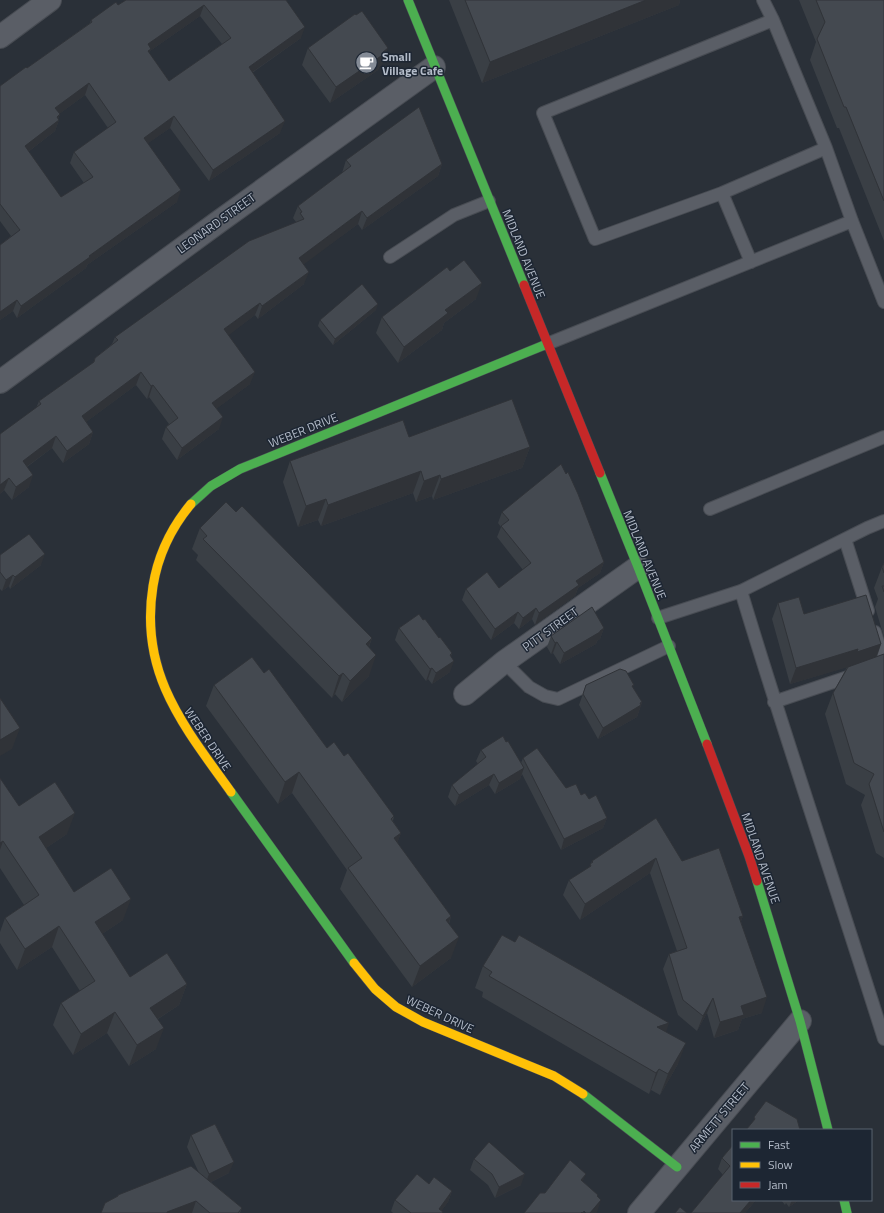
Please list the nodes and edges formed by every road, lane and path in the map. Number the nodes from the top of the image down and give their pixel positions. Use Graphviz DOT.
graph roads {
  1 [pos="50,0"];
  2 [pos="408,0"];
  3 [pos="763,0"];
  4 [pos="773,20"];
  5 [pos="0,36"];
  6 [pos="434,67"];
  7 [pos="826,148"];
  8 [pos="722,193"];
  9 [pos="489,200"];
  10 [pos="852,221"];
  11 [pos="390,257"];
  12 [pos="751,262"];
  13 [pos="880,283"];
  14 [pos="884,302"];
  15 [pos="547,344"];
  16 [pos="0,382"];
  17 [pos="884,437"];
  18 [pos="710,509"];
  19 [pos="884,522"];
  20 [pos="845,538"];
  21 [pos="638,567"];
  22 [pos="741,591"];
  23 [pos="658,618"];
  24 [pos="669,646"];
  25 [pos="504,662"];
  26 [pos="882,665"];
  27 [pos="862,673"];
  28 [pos="465,694"];
  29 [pos="774,702"];
  30 [pos="800,1021"];
  31 [pos="884,1039"];
  32 [pos="828,1129"];
  33 [pos="677,1167"];
  34 [pos="844,1201"];
  35 [pos="639,1213"];
  36 [pos="847,1213"];
  1 -- 5 [label="street"];
  2 -- 6 [label="street, MIDLAND AVENUE"];
  3 -- 4 [label="lane"];
  4 -- 7 [label="lane"];
  4 -- 8 [label="lane"];
  6 -- 9 [label="street, MIDLAND AVENUE"];
  6 -- 16 [label="street, LEONARD STREET"];
  7 -- 8 [label="lane"];
  7 -- 10 [label="lane"];
  8 -- 12 [label="lane"];
  9 -- 11 [label="lane"];
  9 -- 15 [label="street, MIDLAND AVENUE"];
  10 -- 12 [label="lane"];
  10 -- 13 [label="lane"];
  12 -- 15 [label="lane"];
  13 -- 14 [label="lane"];
  15 -- 21 [label="street, MIDLAND AVENUE"];
  15 -- 33 [label="street, WEBER DRIVE"];
  17 -- 18 [label="lane"];
  19 -- 20 [label="lane"];
  20 -- 22 [label="lane"];
  20 -- 26 [label="lane"];
  21 -- 23 [label="street, MIDLAND AVENUE"];
  21 -- 25 [label="street, PITT STREET"];
  22 -- 23 [label="lane"];
  22 -- 29 [label="lane"];
  23 -- 24 [label="street, MIDLAND AVENUE"];
  24 -- 25 [label="lane"];
  24 -- 30 [label="street, MIDLAND AVENUE"];
  25 -- 28 [label="street, PITT STREET"];
  27 -- 29 [label="lane"];
  29 -- 31 [label="lane"];
  30 -- 32 [label="street, MIDLAND AVENUE"];
  30 -- 33 [label="street, ARMETT STREET"];
  33 -- 35 [label="street, ARMETT STREET"];
  34 -- 36 [label="street"];
}
